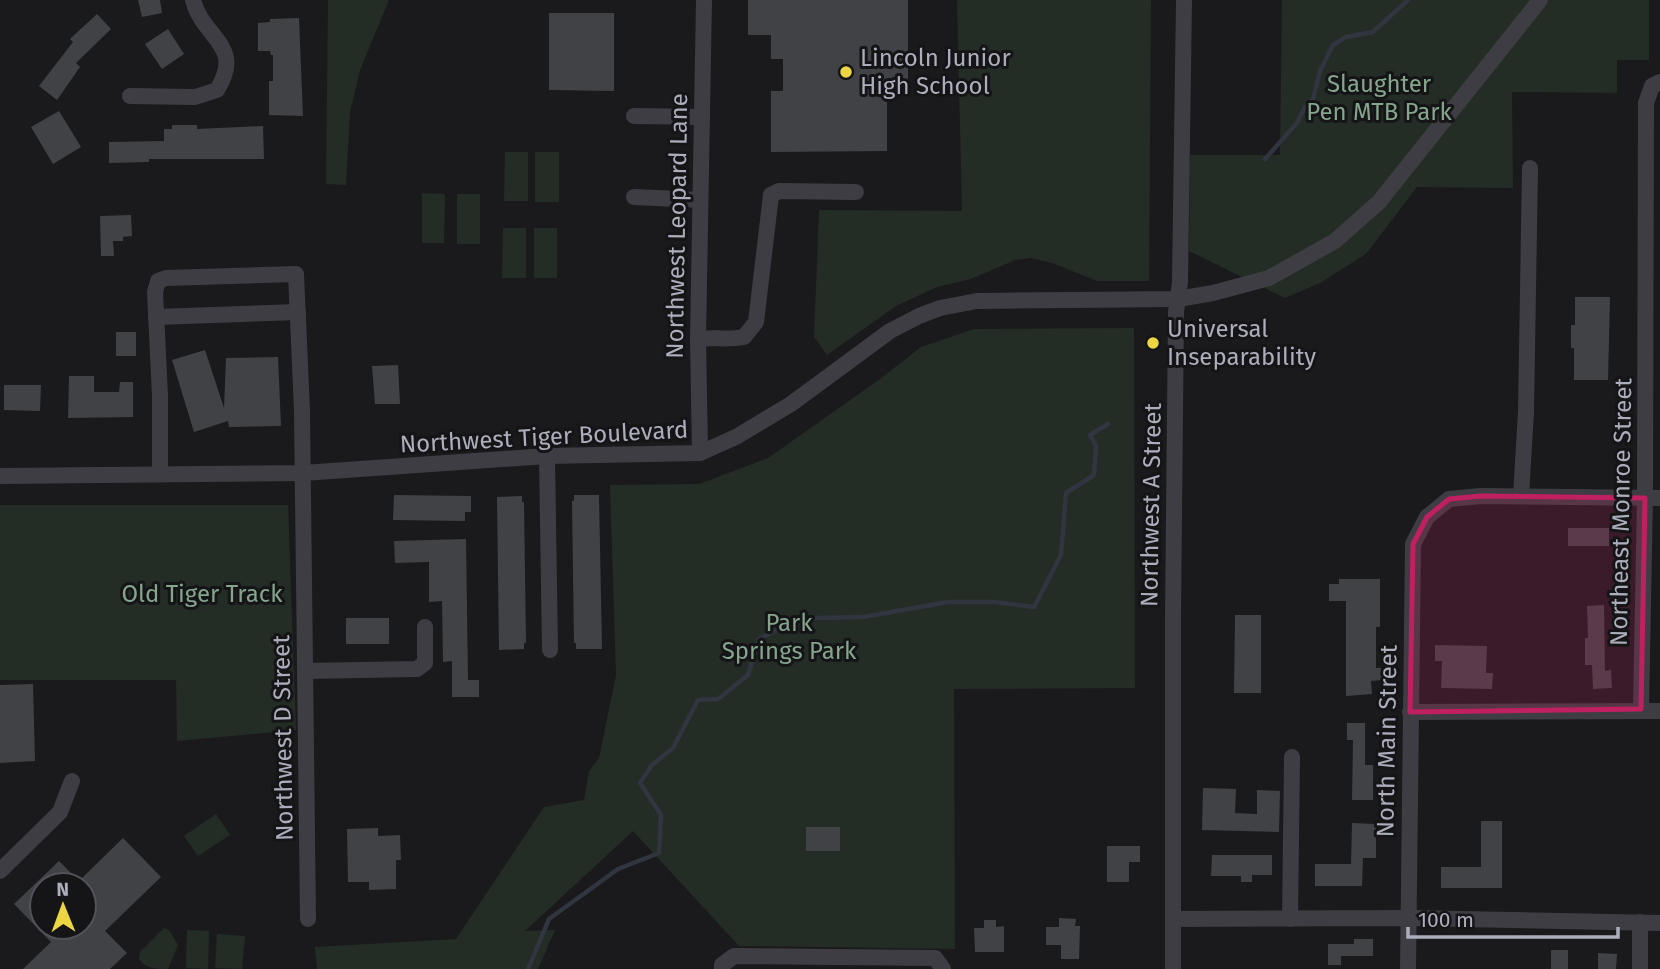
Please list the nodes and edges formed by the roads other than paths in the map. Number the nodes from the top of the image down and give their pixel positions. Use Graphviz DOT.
graph roads {
  1 [pos="193,0"];
  2 [pos="704,0"];
  3 [pos="1184,0"];
  4 [pos="1540,0"];
  5 [pos="1656,84"];
  6 [pos="130,96"];
  7 [pos="634,116"];
  8 [pos="701,117"];
  9 [pos="1530,168"];
  10 [pos="856,192"];
  11 [pos="634,197"];
  12 [pos="700,200"];
  13 [pos="1178,299"];
  14 [pos="298,312"];
  15 [pos="156,317"];
  16 [pos="698,339"];
  17 [pos="700,453"];
  18 [pos="547,456"];
  19 [pos="303,473"];
  20 [pos="160,474"];
  21 [pos="0,475"];
  22 [pos="1521,496"];
  23 [pos="1653,498"];
  24 [pos="425,627"];
  25 [pos="550,650"];
  26 [pos="305,671"];
  27 [pos="1642,709"];
  28 [pos="1660,711"];
  29 [pos="1410,712"];
  30 [pos="1293,757"];
  31 [pos="72,781"];
  32 [pos="0,871"];
  33 [pos="1408,918"];
  34 [pos="308,919"];
  35 [pos="1173,919"];
  36 [pos="1290,919"];
  37 [pos="1640,922"];
  38 [pos="1660,923"];
  39 [pos="939,963"];
  40 [pos="722,969"];
  41 [pos="1172,969"];
  42 [pos="1408,969"];
  43 [pos="1640,969"];
  1 -- 6 [label="street"];
  2 -- 8 [label="street, Northwest Leopard Lane"];
  3 -- 13 [label="street, Northwest A Street"];
  4 -- 13 [label="street, Northwest Tiger Boulevard"];
  5 -- 23 [label="street, Northeast Monroe Street"];
  7 -- 8 [label="street"];
  8 -- 12 [label="street, Northwest Leopard Lane"];
  9 -- 22 [label="street"];
  10 -- 16 [label="street"];
  11 -- 12 [label="street"];
  12 -- 16 [label="street, Northwest Leopard Lane"];
  13 -- 17 [label="street, Northwest Tiger Boulevard"];
  13 -- 35 [label="street, Northwest A Street"];
  14 -- 15 [label="street"];
  14 -- 15 [label="street, Northwest D Street"];
  14 -- 19 [label="street, Northwest D Street"];
  15 -- 20 [label="street"];
  16 -- 17 [label="street, Northwest Leopard Lane"];
  17 -- 18 [label="street, Northwest Tiger Boulevard"];
  18 -- 19 [label="street, Northwest Tiger Boulevard"];
  18 -- 25 [label="street"];
  19 -- 20 [label="street, Northwest Tiger Boulevard"];
  19 -- 26 [label="street, Northwest D Street"];
  20 -- 21 [label="street, Northwest Tiger Boulevard"];
  22 -- 23 [label="street"];
  22 -- 29 [label="street, North Main Street"];
  23 -- 27 [label="street, Northeast Monroe Street"];
  24 -- 26 [label="street"];
  26 -- 34 [label="street, Northwest D Street"];
  27 -- 28 [label="street"];
  27 -- 29 [label="street"];
  29 -- 33 [label="street, North Main Street"];
  30 -- 36 [label="street"];
  31 -- 32 [label="street"];
  33 -- 36 [label="street"];
  33 -- 37 [label="street"];
  33 -- 42 [label="street, North Main Street"];
  35 -- 36 [label="street"];
  35 -- 41 [label="street, Northwest A Street"];
  37 -- 38 [label="street"];
  37 -- 43 [label="street"];
  39 -- 40 [label="street"];
}
